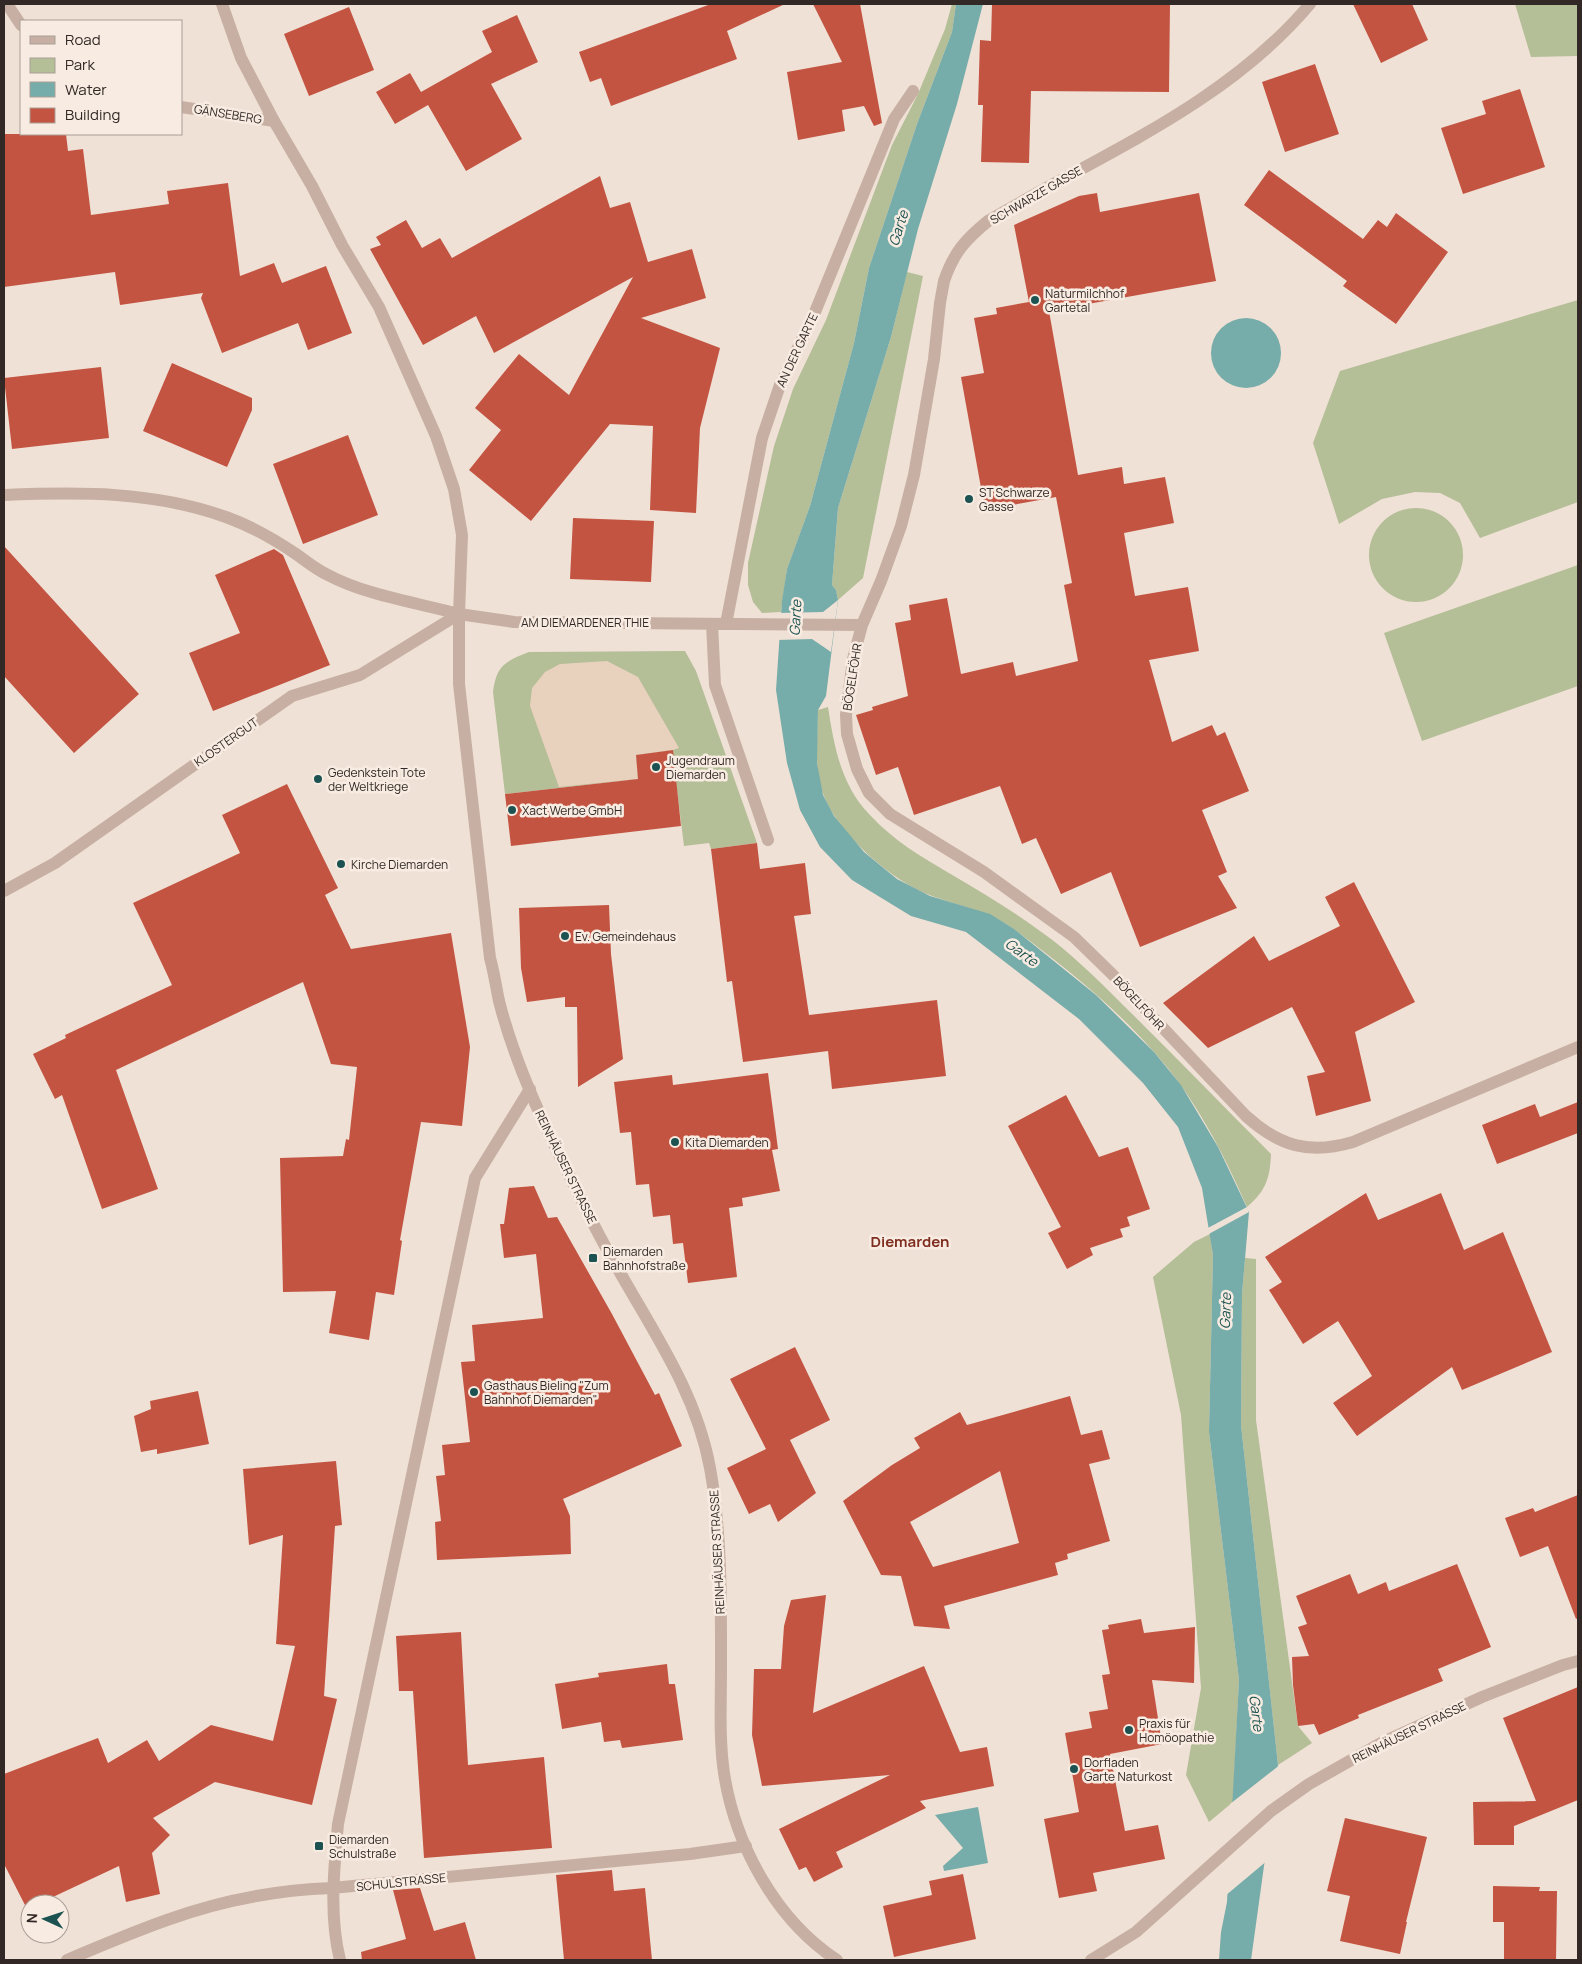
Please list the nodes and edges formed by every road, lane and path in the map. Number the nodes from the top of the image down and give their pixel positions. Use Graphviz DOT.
graph roads {
  1 [pos="7,4"];
  2 [pos="222,4"];
  3 [pos="1310,4"];
  4 [pos="20,24"];
  5 [pos="913,91"];
  6 [pos="182,107"];
  7 [pos="274,121"];
  8 [pos="4,495"];
  9 [pos="459,614"];
  10 [pos="712,624"];
  11 [pos="726,624"];
  12 [pos="862,625"];
  13 [pos="768,840"];
  14 [pos="4,891"];
  15 [pos="1578,1047"];
  16 [pos="530,1089"];
  17 [pos="1578,1661"];
  18 [pos="746,1846"];
  19 [pos="332,1888"];
  20 [pos="67,1960"];
  21 [pos="340,1960"];
  22 [pos="837,1960"];
  23 [pos="1091,1960"];
  1 -- 4 [label="street"];
  2 -- 7 [label="street, REINHÄUSER STRASSE"];
  3 -- 12 [label="street, SCHWARZE GASSE"];
  5 -- 11 [label="street, AN DER GARTE"];
  6 -- 7 [label="street, GÄNSEBERG"];
  7 -- 9 [label="street, REINHÄUSER STRASSE"];
  8 -- 9 [label="street, AM DIEMARDENER THIE"];
  9 -- 10 [label="street, AM DIEMARDENER THIE"];
  9 -- 14 [label="street, KLOSTERGUT"];
  9 -- 16 [label="street, REINHÄUSER STRASSE"];
  10 -- 11 [label="street, AM DIEMARDENER THIE"];
  10 -- 13 [label="street"];
  11 -- 12 [label="street, AM DIEMARDENER THIE"];
  12 -- 15 [label="street, BÖGELFÖHR"];
  16 -- 18 [label="street, REINHÄUSER STRASSE"];
  16 -- 19 [label="street"];
  17 -- 23 [label="street, REINHÄUSER STRASSE"];
  18 -- 19 [label="street, SCHULSTRASSE"];
  18 -- 22 [label="street, REINHÄUSER STRASSE"];
  19 -- 20 [label="street, SCHULSTRASSE"];
  19 -- 21 [label="street"];
}
